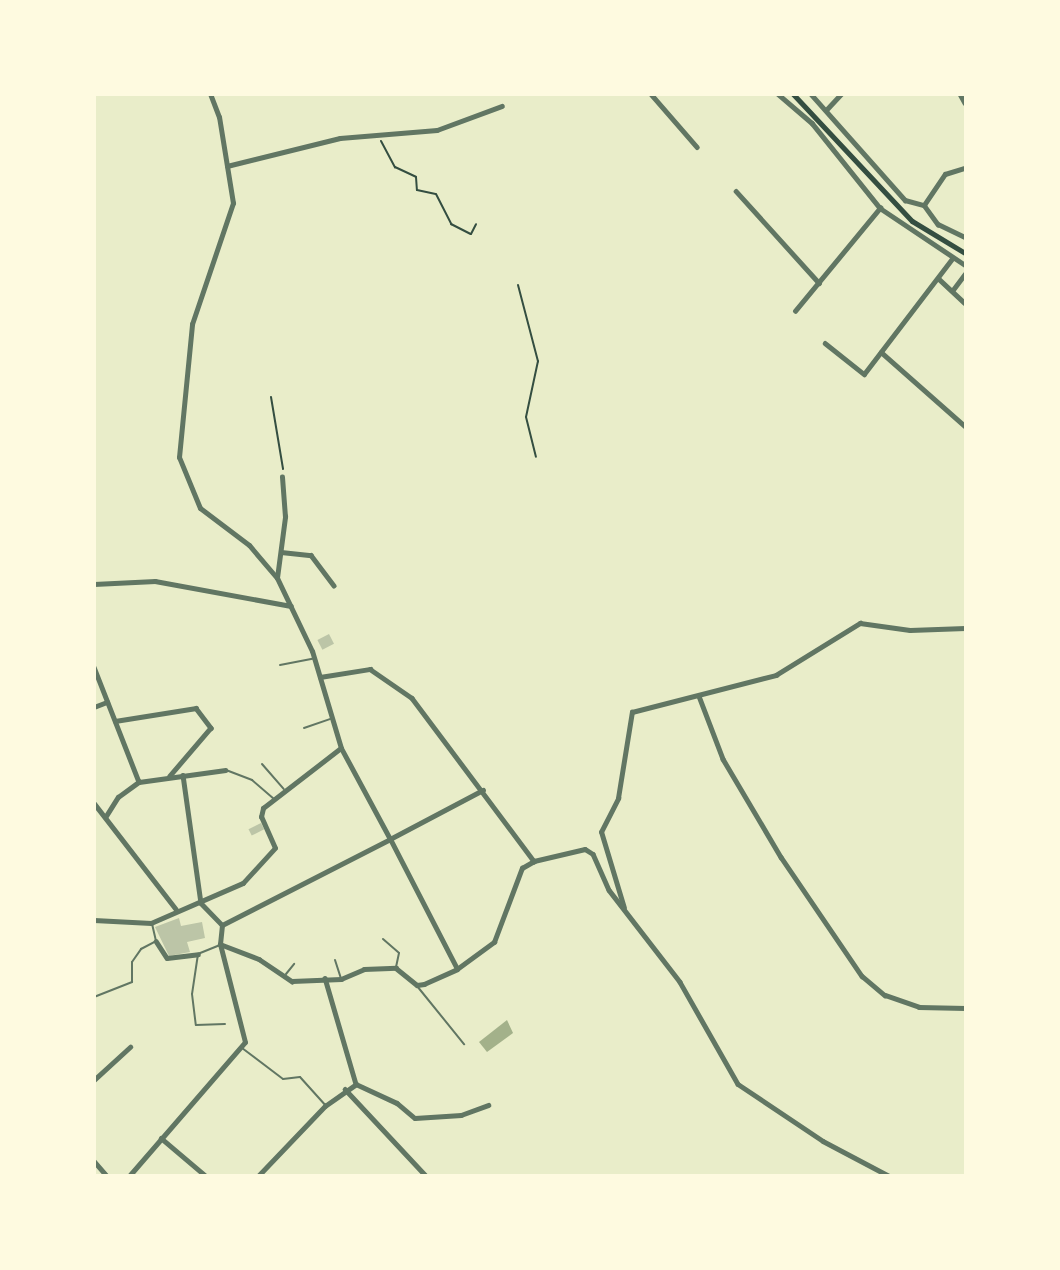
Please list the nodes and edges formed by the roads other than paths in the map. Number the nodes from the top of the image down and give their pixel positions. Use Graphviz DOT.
graph roads {
  1 [pos="211,94"];
  2 [pos="651,94"];
  3 [pos="778,94"];
  4 [pos="793,94"];
  5 [pos="811,94"];
  6 [pos="841,94"];
  7 [pos="960,94"];
  8 [pos="965,103"];
  9 [pos="502,106"];
  10 [pos="827,109"];
  11 [pos="697,147"];
  12 [pos="227,166"];
  13 [pos="965,168"];
  14 [pos="736,191"];
  15 [pos="924,205"];
  16 [pos="880,208"];
  17 [pos="965,237"];
  18 [pos="965,253"];
  19 [pos="953,259"];
  20 [pos="965,265"];
  21 [pos="965,274"];
  22 [pos="939,279"];
  23 [pos="819,283"];
  24 [pos="952,290"];
  25 [pos="965,303"];
  26 [pos="795,311"];
  27 [pos="825,343"];
  28 [pos="881,352"];
  29 [pos="965,426"];
  30 [pos="282,477"];
  31 [pos="281,552"];
  32 [pos="277,578"];
  33 [pos="94,584"];
  34 [pos="334,585"];
  35 [pos="291,606"];
  36 [pos="965,628"];
  37 [pos="314,659"];
  38 [pos="280,665"];
  39 [pos="94,667"];
  40 [pos="320,677"];
  41 [pos="699,695"];
  42 [pos="107,702"];
  43 [pos="94,707"];
  44 [pos="331,719"];
  45 [pos="115,721"];
  46 [pos="304,728"];
  47 [pos="341,748"];
  48 [pos="262,764"];
  49 [pos="225,770"];
  50 [pos="183,775"];
  51 [pos="170,776"];
  52 [pos="139,782"];
  53 [pos="284,789"];
  54 [pos="483,790"];
  55 [pos="273,798"];
  56 [pos="94,803"];
  57 [pos="106,816"];
  58 [pos="390,839"];
  59 [pos="534,861"];
  60 [pos="201,904"];
  61 [pos="176,909"];
  62 [pos="624,911"];
  63 [pos="94,920"];
  64 [pos="151,923"];
  65 [pos="222,925"];
  66 [pos="383,939"];
  67 [pos="156,941"];
  68 [pos="220,944"];
  69 [pos="198,954"];
  70 [pos="335,960"];
  71 [pos="295,964"];
  72 [pos="396,968"];
  73 [pos="457,969"];
  74 [pos="285,976"];
  75 [pos="325,978"];
  76 [pos="341,979"];
  77 [pos="417,985"];
  78 [pos="94,997"];
  79 [pos="965,1008"];
  80 [pos="225,1024"];
  81 [pos="464,1044"];
  82 [pos="130,1047"];
  83 [pos="241,1047"];
  84 [pos="94,1080"];
  85 [pos="356,1084"];
  86 [pos="345,1089"];
  87 [pos="488,1105"];
  88 [pos="326,1106"];
  89 [pos="160,1137"];
  90 [pos="94,1161"];
  91 [pos="107,1175"];
  92 [pos="129,1175"];
  93 [pos="206,1175"];
  94 [pos="258,1175"];
  95 [pos="426,1175"];
  96 [pos="888,1175"];
  1 -- 12 [label="street"];
  2 -- 11 [label="street"];
  3 -- 16 [label="street"];
  4 -- 18 [label="main road"];
  5 -- 10 [label="street"];
  6 -- 10 [label="street"];
  7 -- 8 [label="street"];
  9 -- 12 [label="street"];
  10 -- 15 [label="street"];
  12 -- 32 [label="street"];
  13 -- 15 [label="street"];
  14 -- 23 [label="street"];
  15 -- 17 [label="street"];
  16 -- 19 [label="street"];
  16 -- 23 [label="street"];
  19 -- 20 [label="street"];
  19 -- 22 [label="street"];
  21 -- 24 [label="street"];
  22 -- 24 [label="street"];
  22 -- 28 [label="street"];
  23 -- 26 [label="street"];
  24 -- 25 [label="street"];
  27 -- 28 [label="street"];
  28 -- 29 [label="street"];
  30 -- 31 [label="street"];
  31 -- 32 [label="street"];
  31 -- 34 [label="street"];
  32 -- 35 [label="street"];
  33 -- 35 [label="street"];
  35 -- 37 [label="street"];
  36 -- 41 [label="street"];
  37 -- 38 [label="lane"];
  37 -- 40 [label="street"];
  39 -- 42 [label="street"];
  40 -- 44 [label="street"];
  40 -- 54 [label="street"];
  41 -- 62 [label="street"];
  41 -- 79 [label="street"];
  42 -- 43 [label="street"];
  42 -- 45 [label="street"];
  44 -- 46 [label="lane"];
  44 -- 47 [label="street"];
  45 -- 51 [label="street"];
  45 -- 52 [label="street"];
  47 -- 53 [label="street"];
  47 -- 58 [label="street"];
  48 -- 53 [label="lane"];
  49 -- 50 [label="street"];
  49 -- 55 [label="lane"];
  50 -- 51 [label="street"];
  50 -- 60 [label="street"];
  51 -- 52 [label="street"];
  52 -- 57 [label="street"];
  53 -- 55 [label="street"];
  54 -- 58 [label="street"];
  54 -- 59 [label="street"];
  55 -- 60 [label="street"];
  56 -- 57 [label="street"];
  57 -- 61 [label="street"];
  58 -- 65 [label="street"];
  58 -- 73 [label="street"];
  59 -- 62 [label="street"];
  59 -- 73 [label="street"];
  60 -- 61 [label="street"];
  60 -- 65 [label="street"];
  61 -- 64 [label="street"];
  62 -- 96 [label="street"];
  63 -- 64 [label="street"];
  64 -- 67 [label="lane"];
  65 -- 68 [label="street"];
  66 -- 72 [label="lane"];
  67 -- 69 [label="street"];
  67 -- 78 [label="lane"];
  68 -- 69 [label="lane"];
  68 -- 74 [label="street"];
  68 -- 83 [label="street"];
  69 -- 80 [label="lane"];
  70 -- 76 [label="lane"];
  71 -- 74 [label="lane"];
  72 -- 76 [label="street"];
  72 -- 77 [label="street"];
  73 -- 77 [label="street"];
  74 -- 75 [label="street"];
  75 -- 76 [label="street"];
  75 -- 85 [label="street"];
  77 -- 81 [label="lane"];
  82 -- 84 [label="street"];
  83 -- 88 [label="lane"];
  83 -- 89 [label="street"];
  85 -- 86 [label="street"];
  85 -- 87 [label="street"];
  86 -- 88 [label="street"];
  86 -- 95 [label="street"];
  88 -- 94 [label="street"];
  89 -- 92 [label="street"];
  89 -- 93 [label="street"];
  90 -- 91 [label="street"];
}
